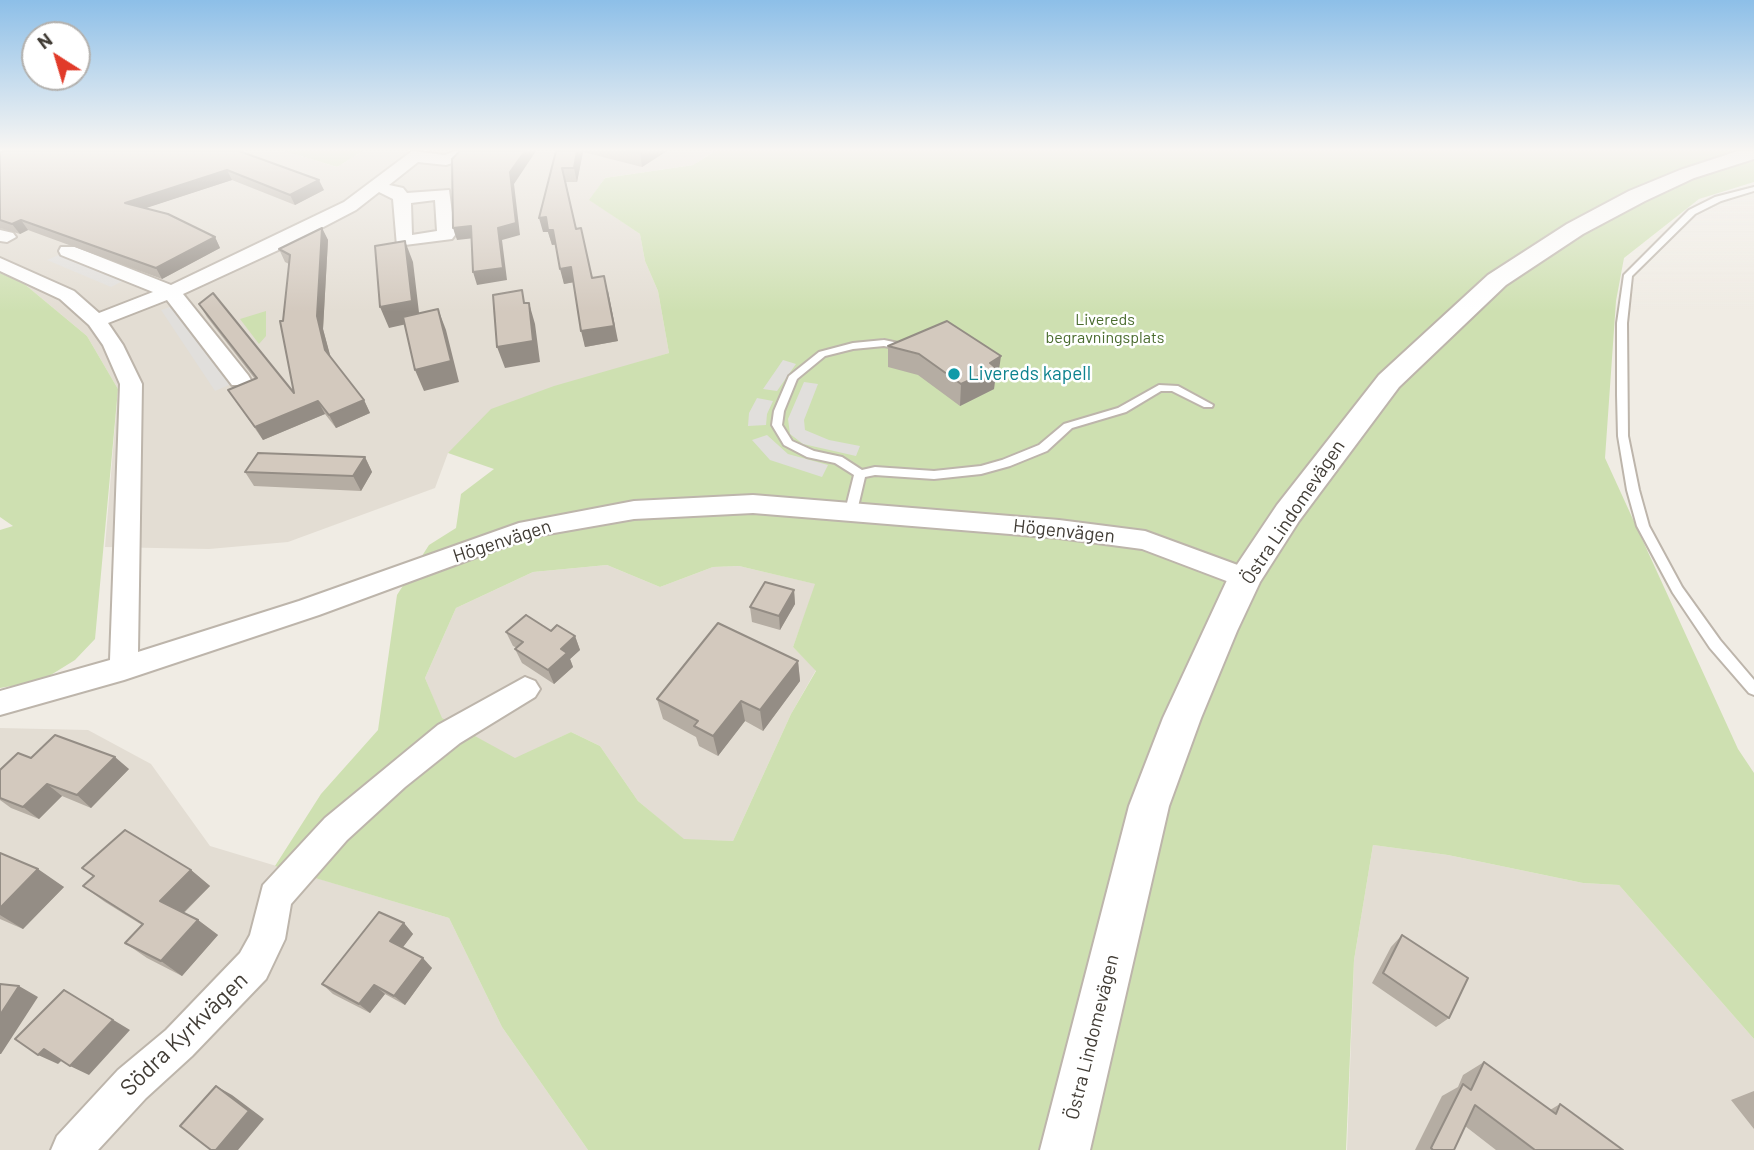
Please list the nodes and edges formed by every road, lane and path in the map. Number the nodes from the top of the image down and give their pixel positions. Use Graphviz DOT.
graph roads {
  1 [pos="352,205"];
  2 [pos="1621,205"];
  3 [pos="1707,205"];
  4 [pos="68,251"];
  5 [pos="0,264"];
  6 [pos="172,292"];
  7 [pos="96,321"];
  8 [pos="916,349"];
  9 [pos="240,380"];
  10 [pos="1208,405"];
  11 [pos="860,474"];
  12 [pos="851,511"];
  13 [pos="1245,578"];
  14 [pos="124,668"];
  15 [pos="525,689"];
  16 [pos="1754,690"];
  17 [pos="0,703"];
  18 [pos="71,1150"];
  19 [pos="1065,1150"];
  1 -- 6 [label="street"];
  2 -- 13 [label="street, Östra Lindomevägen"];
  3 -- 16 [label="lane"];
  4 -- 6 [label="street"];
  5 -- 7 [label="street"];
  6 -- 7 [label="street"];
  6 -- 9 [label="street"];
  7 -- 14 [label="street"];
  8 -- 11 [label="lane"];
  10 -- 11 [label="lane"];
  11 -- 12 [label="lane"];
  12 -- 13 [label="street, Högenvägen"];
  12 -- 14 [label="street, Högenvägen"];
  13 -- 19 [label="street, Östra Lindomevägen"];
  14 -- 17 [label="street"];
  15 -- 18 [label="street, Södra Kyrkvägen"];
}
